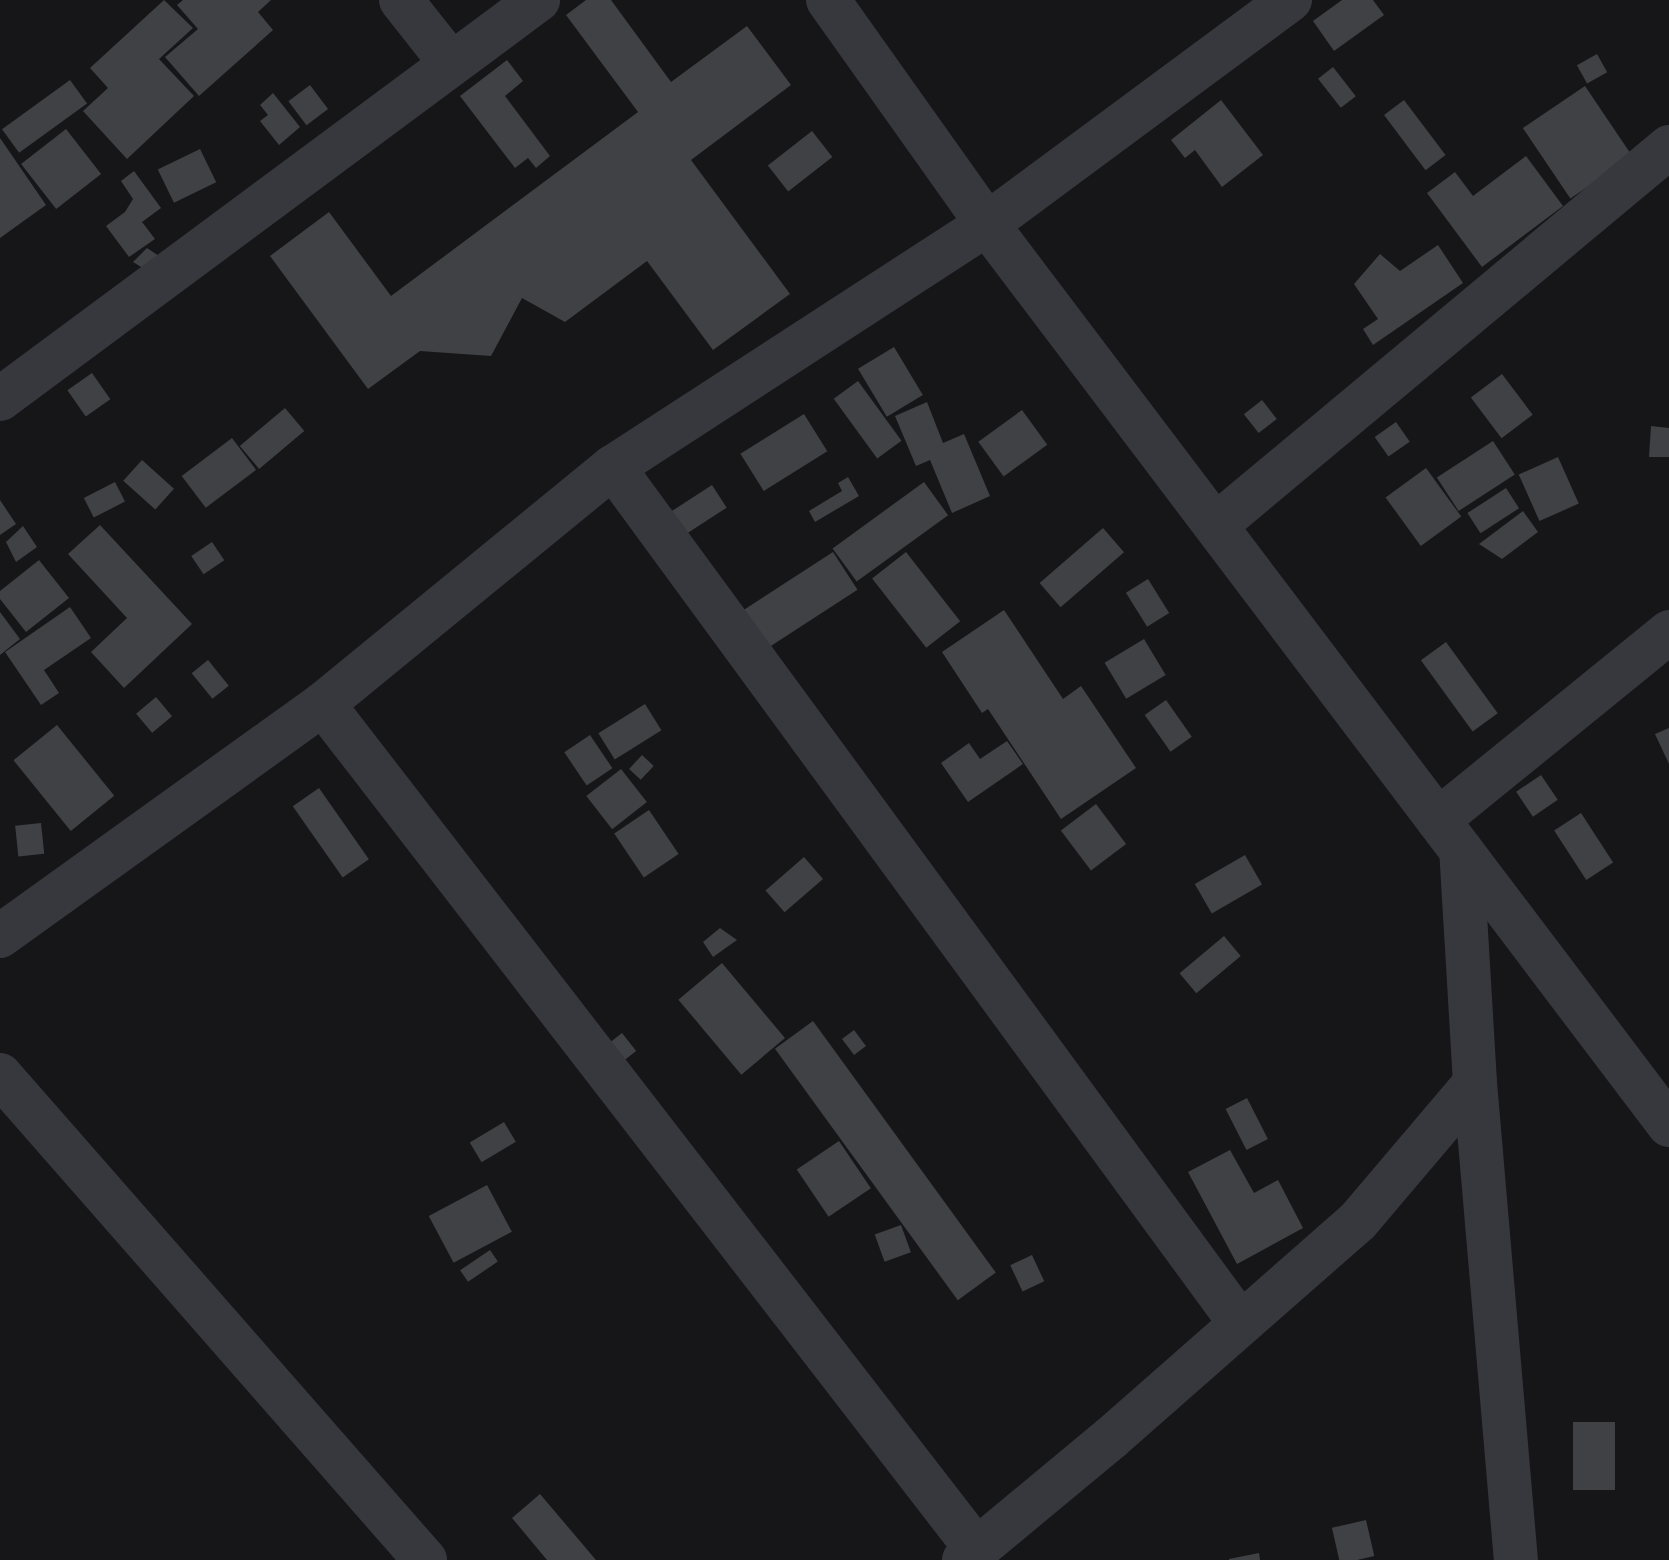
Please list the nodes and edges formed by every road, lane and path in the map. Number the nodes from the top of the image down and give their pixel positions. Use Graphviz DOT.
graph roads {
  1 [pos="401,0"];
  2 [pos="538,0"];
  3 [pos="828,0"];
  4 [pos="1290,0"];
  5 [pos="450,62"];
  6 [pos="1669,147"];
  7 [pos="987,224"];
  8 [pos="0,399"];
  9 [pos="613,467"];
  10 [pos="1216,525"];
  11 [pos="1669,632"];
  12 [pos="323,704"];
  13 [pos="1450,835"];
  14 [pos="0,936"];
  15 [pos="0,1075"];
  16 [pos="1475,1083"];
  17 [pos="1662,1100"];
  18 [pos="1241,1324"];
  19 [pos="970,1555"];
  20 [pos="425,1560"];
  21 [pos="1516,1560"];
  1 -- 5 [label="street"];
  2 -- 5 [label="street"];
  3 -- 7 [label="street"];
  4 -- 7 [label="street"];
  5 -- 8 [label="street"];
  6 -- 10 [label="street"];
  7 -- 9 [label="street"];
  7 -- 10 [label="street"];
  9 -- 12 [label="street"];
  9 -- 18 [label="street"];
  10 -- 13 [label="street"];
  11 -- 13 [label="street"];
  12 -- 14 [label="street"];
  12 -- 19 [label="street"];
  13 -- 16 [label="street"];
  13 -- 17 [label="street"];
  15 -- 20 [label="street"];
  16 -- 18 [label="street"];
  16 -- 21 [label="street"];
  18 -- 19 [label="street"];
}
